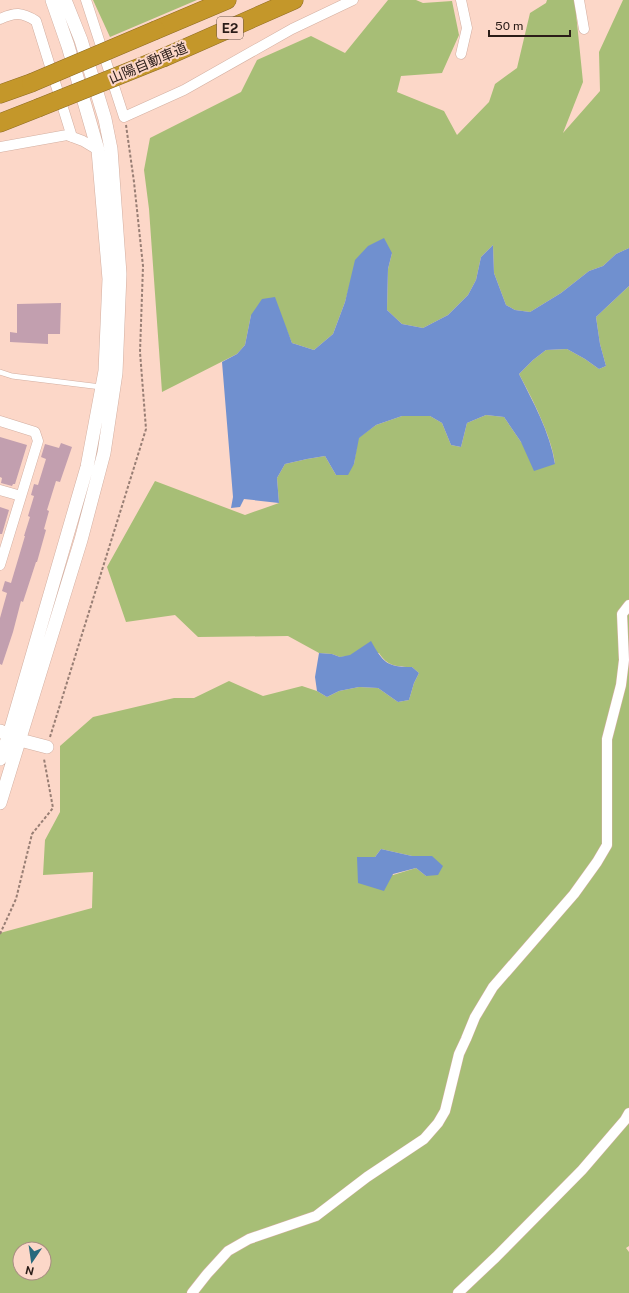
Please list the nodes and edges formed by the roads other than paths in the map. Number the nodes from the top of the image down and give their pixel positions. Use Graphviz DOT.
graph roads {
  1 [pos="52,0"];
  2 [pos="65,0"];
  3 [pos="86,0"];
  4 [pos="227,0"];
  5 [pos="294,0"];
  6 [pos="353,0"];
  7 [pos="460,0"];
  8 [pos="580,0"];
  9 [pos="0,19"];
  10 [pos="584,29"];
  11 [pos="461,54"];
  12 [pos="0,94"];
  13 [pos="0,123"];
  14 [pos="72,137"];
  15 [pos="0,148"];
  16 [pos="98,150"];
  17 [pos="0,372"];
  18 [pos="101,387"];
  19 [pos="0,421"];
  20 [pos="0,490"];
  21 [pos="21,496"];
  22 [pos="1,559"];
  23 [pos="629,605"];
  24 [pos="10,735"];
  25 [pos="47,747"];
  26 [pos="0,760"];
  27 [pos="0,803"];
  28 [pos="629,1113"];
  29 [pos="192,1293"];
  30 [pos="458,1293"];
  1 -- 16 [label="street"];
  2 -- 24 [label="street"];
  3 -- 6 [label="street"];
  4 -- 12 [label="highway, 山陽自動車道 / E2, bridge"];
  5 -- 13 [label="highway, 山陽自動車道 / E2, bridge"];
  7 -- 11 [label="street"];
  8 -- 10 [label="street"];
  9 -- 14 [label="street"];
  14 -- 15 [label="street"];
  14 -- 16 [label="street"];
  16 -- 18 [label="street"];
  17 -- 18 [label="lane"];
  18 -- 24 [label="street"];
  19 -- 21 [label="street"];
  20 -- 21 [label="street"];
  21 -- 22 [label="street"];
  23 -- 29 [label="street"];
  24 -- 25 [label="street"];
  24 -- 26 [label="street"];
  24 -- 27 [label="street"];
  28 -- 30 [label="street"];
}
